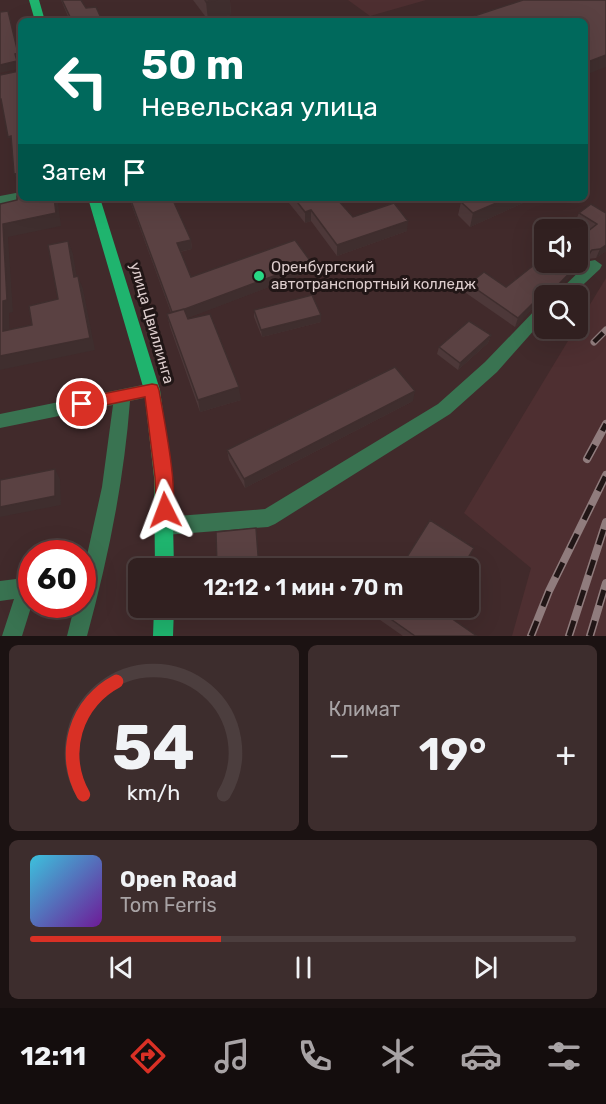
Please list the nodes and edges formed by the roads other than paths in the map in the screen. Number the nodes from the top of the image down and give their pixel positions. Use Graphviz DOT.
graph roads {
  1 [pos="34,0"];
  2 [pos="39,18"];
  3 [pos="18,75"];
  4 [pos="0,78"];
  5 [pos="18,197"];
  6 [pos="0,200"];
  7 [pos="95,201"];
  8 [pos="596,265"];
  9 [pos="573,285"];
  10 [pos="534,321"];
  11 [pos="152,390"];
  12 [pos="122,396"];
  13 [pos="0,421"];
  14 [pos="165,526"];
  15 [pos="96,545"];
  16 [pos="165,558"];
  17 [pos="18,589"];
  18 [pos="0,591"];
  19 [pos="19,618"];
  20 [pos="80,618"];
  21 [pos="164,618"];
  22 [pos="12,636"];
  23 [pos="77,636"];
  24 [pos="163,636"];
  1 -- 2 [label="main road"];
  3 -- 4 [label="street"];
  5 -- 6 [label="street"];
  7 -- 11 [label="main road, улица Цвиллинга"];
  8 -- 9 [label="street"];
  10 -- 14 [label="street"];
  11 -- 12 [label="street"];
  11 -- 14 [label="main road, улица Цвиллинга"];
  12 -- 13 [label="street"];
  12 -- 15 [label="street"];
  14 -- 16 [label="main road, улица Цвиллинга"];
  17 -- 18 [label="street"];
  19 -- 22 [label="street"];
  20 -- 23 [label="street"];
  21 -- 24 [label="main road"];
}
